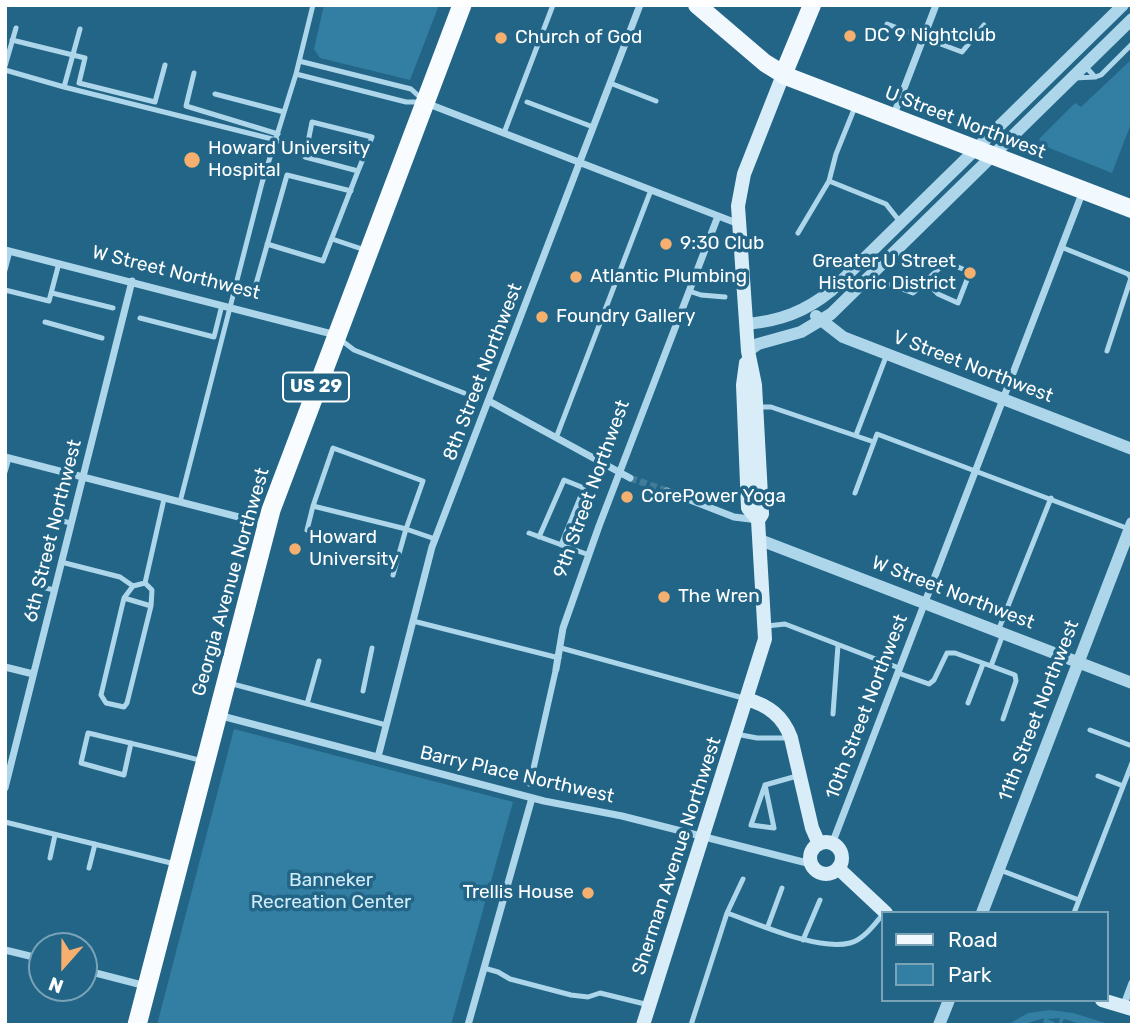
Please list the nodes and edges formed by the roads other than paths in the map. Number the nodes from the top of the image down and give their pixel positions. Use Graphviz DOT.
graph roads {
  1 [pos="313,5"];
  2 [pos="462,5"];
  3 [pos="554,5"];
  4 [pos="640,5"];
  5 [pos="697,5"];
  6 [pos="812,5"];
  7 [pos="936,5"];
  8 [pos="1123,5"];
  9 [pos="1132,19"];
  10 [pos="887,24"];
  11 [pos="984,25"];
  12 [pos="16,27"];
  13 [pos="80,29"];
  14 [pos="924,38"];
  15 [pos="12,40"];
  16 [pos="1132,44"];
  17 [pos="73,54"];
  18 [pos="1073,54"];
  19 [pos="299,61"];
  20 [pos="165,65"];
  21 [pos="1084,65"];
  22 [pos="5,68"];
  23 [pos="194,73"];
  24 [pos="296,74"];
  25 [pos="783,75"];
  26 [pos="1096,77"];
  27 [pos="1071,78"];
  28 [pos="610,83"];
  29 [pos="64,87"];
  30 [pos="215,94"];
  31 [pos="656,101"];
  32 [pos="527,102"];
  33 [pos="425,103"];
  34 [pos="856,104"];
  35 [pos="284,112"];
  36 [pos="893,118"];
  37 [pos="593,127"];
  38 [pos="504,133"];
  39 [pos="277,137"];
  40 [pos="306,151"];
  41 [pos="984,153"];
  42 [pos="580,163"];
  43 [pos="358,171"];
  44 [pos="829,181"];
  45 [pos="652,190"];
  46 [pos="1083,190"];
  47 [pos="351,191"];
  48 [pos="1132,209"];
  49 [pos="718,216"];
  50 [pos="901,223"];
  51 [pos="739,224"];
  52 [pos="798,233"];
  53 [pos="332,239"];
  54 [pos="267,244"];
  55 [pos="1061,247"];
  56 [pos="8,250"];
  57 [pos="369,251"];
  58 [pos="59,263"];
  59 [pos="5,270"];
  60 [pos="868,277"];
  61 [pos="132,281"];
  62 [pos="926,282"];
  63 [pos="5,290"];
  64 [pos="254,291"];
  65 [pos="689,291"];
  66 [pos="52,293"];
  67 [pos="724,297"];
  68 [pos="226,306"];
  69 [pos="113,308"];
  70 [pos="808,308"];
  71 [pos="140,318"];
  72 [pos="821,321"];
  73 [pos="45,322"];
  74 [pos="746,324"];
  75 [pos="336,335"];
  76 [pos="102,338"];
  77 [pos="748,351"];
  78 [pos="1107,351"];
  79 [pos="887,354"];
  80 [pos="464,393"];
  81 [pos="1002,399"];
  82 [pos="489,401"];
  83 [pos="756,407"];
  84 [pos="856,435"];
  85 [pos="556,438"];
  86 [pos="874,442"];
  87 [pos="1132,449"];
  88 [pos="7,457"];
  89 [pos="975,471"];
  90 [pos="5,472"];
  91 [pos="619,473"];
  92 [pos="83,477"];
  93 [pos="630,478"];
  94 [pos="667,491"];
  95 [pos="855,493"];
  96 [pos="1051,498"];
  97 [pos="164,499"];
  98 [pos="180,502"];
  99 [pos="313,506"];
  100 [pos="758,520"];
  101 [pos="71,523"];
  102 [pos="267,524"];
  103 [pos="1131,526"];
  104 [pos="50,528"];
  105 [pos="406,529"];
  106 [pos="307,530"];
  107 [pos="528,533"];
  108 [pos="538,537"];
  109 [pos="435,539"];
  110 [pos="760,540"];
  111 [pos="561,545"];
  112 [pos="589,555"];
  113 [pos="61,562"];
  114 [pos="393,575"];
  115 [pos="145,583"];
  116 [pos="133,586"];
  117 [pos="42,587"];
  118 [pos="54,590"];
  119 [pos="124,598"];
  120 [pos="924,603"];
  121 [pos="151,606"];
  122 [pos="413,621"];
  123 [pos="766,626"];
  124 [pos="1001,633"];
  125 [pos="838,645"];
  126 [pos="372,648"];
  127 [pos="561,648"];
  128 [pos="559,658"];
  129 [pos="318,661"];
  130 [pos="1078,662"];
  131 [pos="983,664"];
  132 [pos="991,666"];
  133 [pos="5,667"];
  134 [pos="556,668"];
  135 [pos="898,670"];
  136 [pos="33,674"];
  137 [pos="226,682"];
  138 [pos="1132,683"];
  139 [pos="363,691"];
  140 [pos="746,699"];
  141 [pos="968,703"];
  142 [pos="307,704"];
  143 [pos="833,714"];
  144 [pos="217,715"];
  145 [pos="1003,719"];
  146 [pos="386,725"];
  147 [pos="1090,730"];
  148 [pos="736,734"];
  149 [pos="791,738"];
  150 [pos="131,743"];
  151 [pos="1132,746"];
  152 [pos="378,757"];
  153 [pos="206,762"];
  154 [pos="1132,763"];
  155 [pos="800,776"];
  156 [pos="1098,776"];
  157 [pos="530,784"];
  158 [pos="765,785"];
  159 [pos="1123,786"];
  160 [pos="5,788"];
  161 [pos="532,798"];
  162 [pos="5,822"];
  163 [pos="55,835"];
  164 [pos="703,837"];
  165 [pos="95,844"];
  166 [pos="825,844"];
  167 [pos="50,858"];
  168 [pos="811,864"];
  169 [pos="178,865"];
  170 [pos="89,867"];
  171 [pos="838,868"];
  172 [pos="999,869"];
  173 [pos="743,879"];
  174 [pos="782,888"];
  175 [pos="820,900"];
  176 [pos="1079,900"];
  177 [pos="883,911"];
  178 [pos="983,911"];
  179 [pos="1075,911"];
  180 [pos="727,913"];
  181 [pos="881,918"];
  182 [pos="768,926"];
  183 [pos="803,940"];
  184 [pos="5,950"];
  185 [pos="28,956"];
  186 [pos="484,968"];
  187 [pos="98,974"];
  188 [pos="1132,983"];
  189 [pos="147,986"];
  190 [pos="947,1002"];
  191 [pos="1108,1002"];
  192 [pos="649,1005"];
  193 [pos="1127,1008"];
  194 [pos="137,1025"];
  195 [pos="468,1025"];
  196 [pos="643,1025"];
  197 [pos="691,1025"];
  198 [pos="939,1025"];
  1 -- 19 [label="lane"];
  2 -- 33 [label="highway, Georgia Avenue Northwest / US 29"];
  3 -- 38 [label="lane"];
  4 -- 28 [label="street, 8th Street Northwest"];
  5 -- 25 [label="main road, U Street Northwest"];
  6 -- 25 [label="main road"];
  7 -- 14 [label="street"];
  8 -- 18 [label="street"];
  9 -- 21 [label="street"];
  10 -- 14 [label="lane"];
  11 -- 14 [label="lane"];
  12 -- 15 [label="lane"];
  13 -- 17 [label="lane"];
  14 -- 36 [label="street"];
  15 -- 17 [label="lane"];
  15 -- 22 [label="lane"];
  16 -- 26 [label="lane"];
  17 -- 20 [label="lane"];
  17 -- 29 [label="lane"];
  18 -- 21 [label="street"];
  18 -- 41 [label="street"];
  19 -- 24 [label="lane"];
  19 -- 33 [label="lane"];
  21 -- 26 [label="lane"];
  21 -- 27 [label="street"];
  22 -- 29 [label="lane"];
  23 -- 39 [label="lane"];
  24 -- 33 [label="lane"];
  24 -- 35 [label="lane"];
  25 -- 34 [label="main road, U Street Northwest"];
  25 -- 51 [label="main road"];
  26 -- 27 [label="lane"];
  27 -- 41 [label="street"];
  28 -- 31 [label="lane"];
  28 -- 37 [label="street, 8th Street Northwest"];
  29 -- 39 [label="lane"];
  30 -- 35 [label="lane"];
  32 -- 37 [label="lane"];
  33 -- 38 [label="street"];
  33 -- 57 [label="highway, Georgia Avenue Northwest / US 29"];
  34 -- 36 [label="main road, U Street Northwest"];
  34 -- 44 [label="lane"];
  35 -- 39 [label="lane"];
  36 -- 41 [label="main road, U Street Northwest"];
  37 -- 42 [label="street, 8th Street Northwest"];
  38 -- 42 [label="street"];
  39 -- 40 [label="lane"];
  39 -- 68 [label="lane"];
  40 -- 43 [label="lane"];
  40 -- 43 [label="lane"];
  41 -- 46 [label="main road, U Street Northwest"];
  41 -- 50 [label="street"];
  41 -- 60 [label="street"];
  42 -- 45 [label="street"];
  42 -- 82 [label="street, 8th Street Northwest"];
  43 -- 47 [label="lane"];
  44 -- 50 [label="lane"];
  44 -- 52 [label="lane"];
  45 -- 49 [label="street"];
  45 -- 85 [label="lane"];
  46 -- 48 [label="main road, U Street Northwest"];
  46 -- 55 [label="street, 10th Street Northwest"];
  47 -- 53 [label="lane"];
  47 -- 54 [label="lane"];
  49 -- 51 [label="street"];
  49 -- 65 [label="street, 9th Street Northwest"];
  50 -- 70 [label="street"];
  51 -- 74 [label="main road"];
  53 -- 54 [label="lane"];
  53 -- 57 [label="lane"];
  54 -- 64 [label="lane"];
  55 -- 78 [label="lane"];
  55 -- 81 [label="street, 10th Street Northwest"];
  56 -- 58 [label="street, W Street Northwest"];
  56 -- 59 [label="lane"];
  57 -- 75 [label="highway, Georgia Avenue Northwest / US 29"];
  58 -- 61 [label="street, W Street Northwest"];
  58 -- 66 [label="lane"];
  60 -- 62 [label="lane"];
  60 -- 72 [label="street"];
  61 -- 68 [label="street, W Street Northwest"];
  61 -- 92 [label="street, 6th Street Northwest"];
  62 -- 62 [label="lane"];
  63 -- 66 [label="lane"];
  65 -- 67 [label="lane"];
  65 -- 91 [label="street, 9th Street Northwest"];
  66 -- 69 [label="lane"];
  68 -- 71 [label="lane"];
  68 -- 75 [label="street, W Street Northwest"];
  68 -- 98 [label="lane"];
  70 -- 72 [label="street, V Street Northwest"];
  70 -- 74 [label="street"];
  72 -- 77 [label="street"];
  72 -- 79 [label="street, V Street Northwest"];
  73 -- 76 [label="lane"];
  74 -- 77 [label="main road"];
  75 -- 80 [label="lane"];
  75 -- 102 [label="highway, Georgia Avenue Northwest / US 29"];
  77 -- 83 [label="main road"];
  77 -- 100 [label="main road"];
  79 -- 81 [label="street, V Street Northwest"];
  79 -- 84 [label="lane"];
  81 -- 87 [label="street, V Street Northwest"];
  81 -- 89 [label="street, 10th Street Northwest"];
  82 -- 85 [label="street"];
  82 -- 109 [label="street, 8th Street Northwest"];
  83 -- 84 [label="lane"];
  83 -- 100 [label="main road"];
  84 -- 86 [label="lane"];
  85 -- 91 [label="street"];
  86 -- 89 [label="lane"];
  86 -- 95 [label="lane"];
  88 -- 90 [label="lane"];
  88 -- 92 [label="street"];
  89 -- 96 [label="lane"];
  89 -- 120 [label="street, 10th Street Northwest"];
  91 -- 93 [label="street"];
  91 -- 112 [label="street, 9th Street Northwest"];
  92 -- 97 [label="street"];
  92 -- 101 [label="street, 6th Street Northwest"];
  94 -- 100 [label="street"];
  96 -- 103 [label="lane"];
  96 -- 124 [label="lane"];
  97 -- 98 [label="street"];
  97 -- 115 [label="lane"];
  98 -- 102 [label="street"];
  99 -- 105 [label="lane"];
  99 -- 105 [label="lane"];
  99 -- 106 [label="lane"];
  100 -- 110 [label="main road, Sherman Avenue Northwest"];
  101 -- 104 [label="lane"];
  101 -- 113 [label="street, 6th Street Northwest"];
  102 -- 137 [label="highway, Georgia Avenue Northwest / US 29"];
  103 -- 130 [label="street, 11th Street Northwest"];
  105 -- 109 [label="lane"];
  105 -- 114 [label="lane"];
  107 -- 108 [label="lane"];
  108 -- 111 [label="lane"];
  108 -- 111 [label="lane"];
  109 -- 122 [label="street, 8th Street Northwest"];
  110 -- 120 [label="street, W Street Northwest"];
  110 -- 123 [label="main road, Sherman Avenue Northwest"];
  111 -- 112 [label="lane"];
  112 -- 127 [label="street, 9th Street Northwest"];
  113 -- 116 [label="lane"];
  113 -- 118 [label="street, 6th Street Northwest"];
  115 -- 116 [label="lane"];
  115 -- 121 [label="lane"];
  116 -- 119 [label="lane"];
  117 -- 118 [label="lane"];
  118 -- 136 [label="street, 6th Street Northwest"];
  119 -- 121 [label="lane"];
  119 -- 121 [label="lane"];
  120 -- 124 [label="street, W Street Northwest"];
  120 -- 135 [label="street, 10th Street Northwest"];
  122 -- 128 [label="lane"];
  122 -- 146 [label="street, 8th Street Northwest"];
  123 -- 125 [label="lane"];
  123 -- 140 [label="main road, Sherman Avenue Northwest"];
  124 -- 130 [label="street, W Street Northwest"];
  124 -- 132 [label="lane"];
  125 -- 135 [label="lane"];
  125 -- 143 [label="lane"];
  126 -- 139 [label="lane"];
  127 -- 128 [label="street, 9th Street Northwest"];
  127 -- 140 [label="lane"];
  128 -- 134 [label="street, 9th Street Northwest"];
  129 -- 142 [label="lane"];
  130 -- 138 [label="street, W Street Northwest"];
  130 -- 172 [label="street, 11th Street Northwest"];
  131 -- 132 [label="lane"];
  131 -- 135 [label="lane"];
  131 -- 141 [label="lane"];
  132 -- 145 [label="lane"];
  133 -- 136 [label="street"];
  134 -- 157 [label="street, 9th Street Northwest"];
  135 -- 166 [label="street, 10th Street Northwest"];
  136 -- 160 [label="street, 6th Street Northwest"];
  137 -- 142 [label="lane"];
  137 -- 144 [label="highway, Georgia Avenue Northwest / US 29"];
  140 -- 148 [label="main road, Sherman Avenue Northwest"];
  140 -- 149 [label="main road"];
  142 -- 146 [label="lane"];
  144 -- 152 [label="street, Barry Place Northwest"];
  144 -- 153 [label="highway, Georgia Avenue Northwest / US 29"];
  146 -- 152 [label="street, 8th Street Northwest"];
  147 -- 151 [label="lane"];
  148 -- 149 [label="lane"];
  148 -- 164 [label="main road, Sherman Avenue Northwest"];
  149 -- 155 [label="main road"];
  150 -- 150 [label="lane"];
  150 -- 153 [label="lane"];
  152 -- 161 [label="street, Barry Place Northwest"];
  153 -- 169 [label="highway, Georgia Avenue Northwest / US 29"];
  154 -- 159 [label="lane"];
  155 -- 158 [label="lane"];
  155 -- 166 [label="main road"];
  156 -- 159 [label="lane"];
  158 -- 158 [label="lane"];
  159 -- 176 [label="lane"];
  161 -- 164 [label="street, Barry Place Northwest"];
  161 -- 186 [label="street"];
  162 -- 163 [label="lane"];
  163 -- 165 [label="lane"];
  163 -- 167 [label="lane"];
  164 -- 168 [label="street, Barry Place Northwest"];
  164 -- 192 [label="main road, Sherman Avenue Northwest"];
  165 -- 169 [label="lane"];
  165 -- 170 [label="lane"];
  166 -- 168 [label="main road"];
  166 -- 171 [label="main road"];
  168 -- 171 [label="main road"];
  169 -- 189 [label="highway, Georgia Avenue Northwest / US 29"];
  171 -- 177 [label="main road"];
  172 -- 176 [label="lane"];
  172 -- 178 [label="street, 11th Street Northwest"];
  173 -- 180 [label="lane"];
  174 -- 182 [label="lane"];
  175 -- 183 [label="lane"];
  176 -- 179 [label="lane"];
  180 -- 182 [label="lane"];
  180 -- 197 [label="lane"];
  181 -- 183 [label="lane"];
  182 -- 183 [label="lane"];
  184 -- 185 [label="street"];
  186 -- 192 [label="lane"];
  186 -- 195 [label="street"];
  187 -- 189 [label="street"];
  188 -- 193 [label="street"];
  189 -- 194 [label="highway, Georgia Avenue Northwest / US 29"];
  190 -- 198 [label="street"];
  191 -- 193 [label="main road"];
  192 -- 196 [label="main road, Sherman Avenue Northwest"];
}
